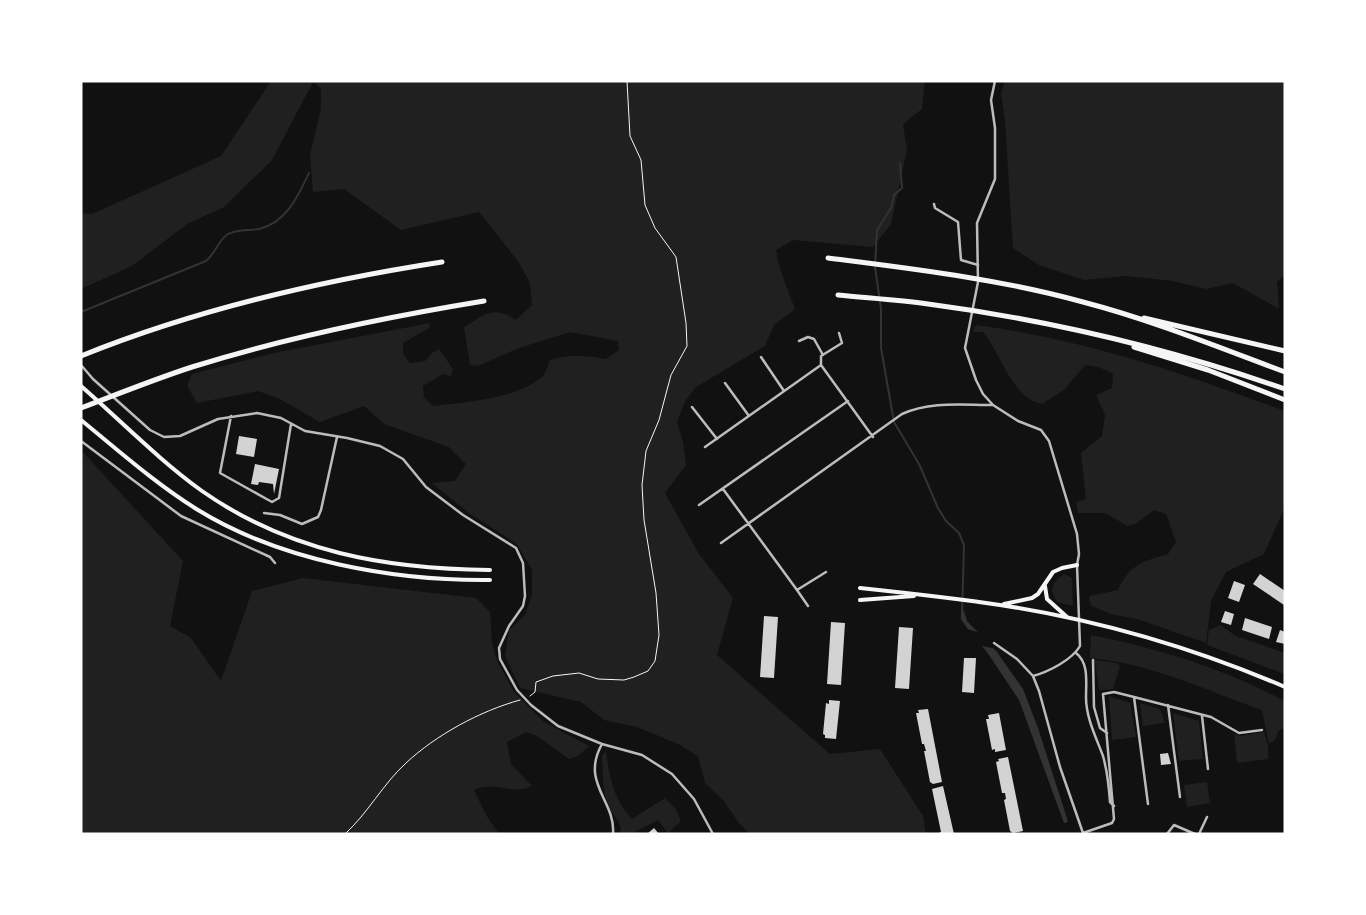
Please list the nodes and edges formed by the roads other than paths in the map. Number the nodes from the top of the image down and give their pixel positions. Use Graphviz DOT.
graph roads {
  1 [pos="995,81"];
  2 [pos="934,204"];
  3 [pos="828,258"];
  4 [pos="442,262"];
  5 [pos="978,265"];
  6 [pos="838,295"];
  7 [pos="484,301"];
  8 [pos="1125,314"];
  9 [pos="839,333"];
  10 [pos="1110,338"];
  11 [pos="799,342"];
  12 [pos="1285,350"];
  13 [pos="823,355"];
  14 [pos="81,356"];
  15 [pos="761,357"];
  16 [pos="81,365"];
  17 [pos="821,365"];
  18 [pos="1285,372"];
  19 [pos="725,383"];
  20 [pos="81,386"];
  21 [pos="1285,389"];
  22 [pos="784,391"];
  23 [pos="1285,400"];
  24 [pos="848,401"];
  25 [pos="993,406"];
  26 [pos="692,407"];
  27 [pos="81,408"];
  28 [pos="231,416"];
  29 [pos="749,416"];
  30 [pos="81,420"];
  31 [pos="291,424"];
  32 [pos="873,436"];
  33 [pos="338,437"];
  34 [pos="717,439"];
  35 [pos="81,441"];
  36 [pos="705,447"];
  37 [pos="723,489"];
  38 [pos="699,505"];
  39 [pos="264,513"];
  40 [pos="748,526"];
  41 [pos="721,543"];
  42 [pos="275,562"];
  43 [pos="1077,566"];
  44 [pos="490,570"];
  45 [pos="826,572"];
  46 [pos="490,580"];
  47 [pos="1044,586"];
  48 [pos="860,588"];
  49 [pos="797,590"];
  50 [pos="924,595"];
  51 [pos="860,600"];
  52 [pos="999,605"];
  53 [pos="808,606"];
  54 [pos="1069,618"];
  55 [pos="994,644"];
  56 [pos="1076,654"];
  57 [pos="1093,660"];
  58 [pos="1033,676"];
  59 [pos="1285,688"];
  60 [pos="1103,694"];
  61 [pos="1094,696"];
  62 [pos="1134,697"];
  63 [pos="1168,705"];
  64 [pos="1202,716"];
  65 [pos="1262,730"];
  66 [pos="1107,733"];
  67 [pos="602,744"];
  68 [pos="1208,769"];
  69 [pos="1180,797"];
  70 [pos="1148,804"];
  71 [pos="1115,807"];
  72 [pos="1207,817"];
  73 [pos="1083,833"];
  74 [pos="613,834"];
  75 [pos="713,834"];
  76 [pos="1167,834"];
  77 [pos="1194,834"];
  78 [pos="1199,834"];
  1 -- 5 [label="street"];
  2 -- 5 [label="street"];
  3 -- 8 [label="highway"];
  4 -- 14 [label="highway"];
  5 -- 25 [label="street"];
  6 -- 10 [label="highway"];
  7 -- 27 [label="highway"];
  8 -- 12 [label="highway"];
  8 -- 18 [label="highway"];
  9 -- 13 [label="street"];
  10 -- 21 [label="highway"];
  10 -- 23 [label="highway"];
  11 -- 13 [label="street"];
  13 -- 17 [label="street"];
  15 -- 22 [label="street"];
  16 -- 28 [label="street"];
  17 -- 22 [label="street"];
  17 -- 24 [label="street"];
  19 -- 29 [label="street"];
  20 -- 44 [label="main road"];
  22 -- 29 [label="street"];
  24 -- 32 [label="street"];
  24 -- 37 [label="street"];
  25 -- 32 [label="street"];
  25 -- 43 [label="street"];
  26 -- 34 [label="street"];
  28 -- 31 [label="street"];
  28 -- 31 [label="street"];
  29 -- 34 [label="street"];
  30 -- 46 [label="main road"];
  31 -- 33 [label="street"];
  32 -- 40 [label="street"];
  33 -- 39 [label="street"];
  33 -- 67 [label="street"];
  34 -- 36 [label="street"];
  35 -- 42 [label="street"];
  37 -- 38 [label="street"];
  37 -- 40 [label="street"];
  40 -- 41 [label="street"];
  40 -- 49 [label="street"];
  43 -- 47 [label="main road"];
  43 -- 56 [label="street"];
  45 -- 49 [label="street"];
  47 -- 52 [label="main road"];
  47 -- 54 [label="main road"];
  48 -- 50 [label="main road"];
  49 -- 53 [label="street"];
  50 -- 51 [label="main road"];
  50 -- 52 [label="main road"];
  52 -- 54 [label="main road"];
  54 -- 59 [label="main road"];
  55 -- 58 [label="street"];
  56 -- 58 [label="street"];
  56 -- 71 [label="street"];
  57 -- 61 [label="street"];
  58 -- 73 [label="street"];
  60 -- 61 [label="street"];
  60 -- 62 [label="street"];
  60 -- 66 [label="street"];
  61 -- 66 [label="street"];
  62 -- 63 [label="street"];
  62 -- 70 [label="street"];
  63 -- 64 [label="street"];
  63 -- 69 [label="street"];
  64 -- 65 [label="street"];
  64 -- 68 [label="street"];
  66 -- 71 [label="street"];
  67 -- 74 [label="street"];
  67 -- 75 [label="street"];
  71 -- 73 [label="street"];
  72 -- 78 [label="street"];
  76 -- 77 [label="street"];
}
